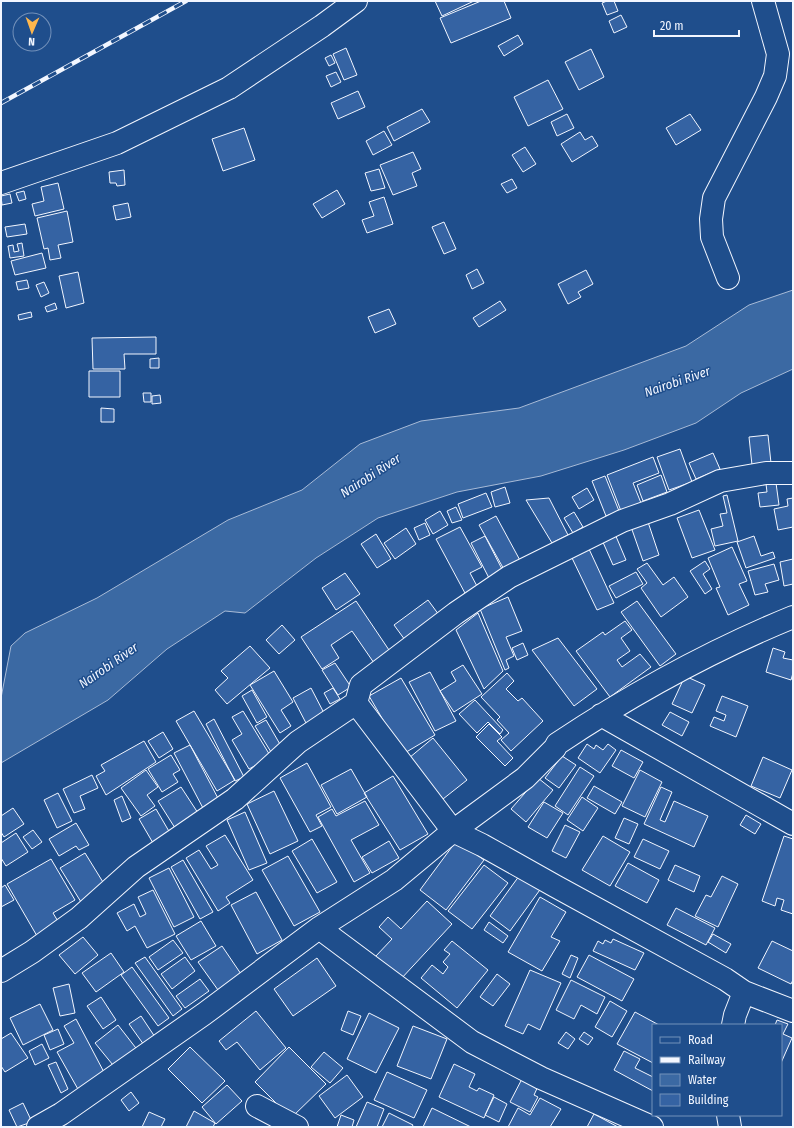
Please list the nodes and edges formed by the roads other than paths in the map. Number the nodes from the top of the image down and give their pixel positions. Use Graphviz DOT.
graph roads {
  1 [pos="356,1"];
  2 [pos="763,1"];
  3 [pos="1,182"];
  4 [pos="728,278"];
  5 [pos="793,473"];
  6 [pos="788,624"];
  7 [pos="356,703"];
  8 [pos="601,715"];
  9 [pos="793,824"];
  10 [pos="452,831"];
  11 [pos="319,928"];
  12 [pos="1,971"];
  13 [pos="744,992"];
  14 [pos="793,1011"];
  15 [pos="733,1024"];
  16 [pos="257,1106"];
  17 [pos="728,1116"];
  18 [pos="38,1127"];
  19 [pos="297,1127"];
  20 [pos="652,1127"];
  21 [pos="730,1127"];
  1 -- 3 [label="street"];
  2 -- 4 [label="street"];
  5 -- 7 [label="street"];
  6 -- 8 [label="street"];
  7 -- 10 [label="street"];
  7 -- 12 [label="street"];
  8 -- 9 [label="street"];
  8 -- 10 [label="street"];
  10 -- 11 [label="street"];
  10 -- 13 [label="street"];
  11 -- 18 [label="street"];
  11 -- 20 [label="street"];
  13 -- 14 [label="street"];
  13 -- 15 [label="street"];
  16 -- 19 [label="street"];
  17 -- 21 [label="street"];
}
